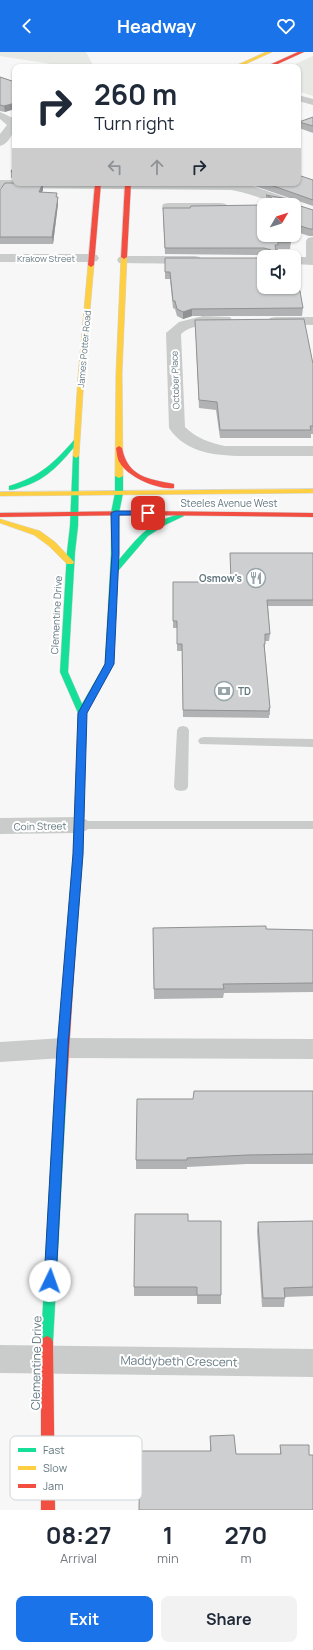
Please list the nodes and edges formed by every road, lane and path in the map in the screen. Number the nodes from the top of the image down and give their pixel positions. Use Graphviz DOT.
graph roads {
  1 [pos="270,52"];
  2 [pos="302,52"];
  3 [pos="242,64"];
  4 [pos="274,64"];
  5 [pos="301,99"];
  6 [pos="313,102"];
  7 [pos="0,115"];
  8 [pos="12,123"];
  9 [pos="12,125"];
  10 [pos="0,142"];
  11 [pos="0,184"];
  12 [pos="12,184"];
  13 [pos="98,186"];
  14 [pos="128,186"];
  15 [pos="231,186"];
  16 [pos="274,198"];
  17 [pos="232,206"];
  18 [pos="168,207"];
  19 [pos="313,241"];
  20 [pos="0,258"];
  21 [pos="92,258"];
  22 [pos="124,260"];
  23 [pos="210,260"];
  24 [pos="301,260"];
  25 [pos="313,260"];
  26 [pos="242,320"];
  27 [pos="258,320"];
  28 [pos="313,321"];
  29 [pos="77,440"];
  30 [pos="118,447"];
  31 [pos="313,451"];
  32 [pos="313,491"];
  33 [pos="0,492"];
  34 [pos="75,492"];
  35 [pos="223,492"];
  36 [pos="119,493"];
  37 [pos="115,513"];
  38 [pos="75,514"];
  39 [pos="186,514"];
  40 [pos="313,514"];
  41 [pos="0,515"];
  42 [pos="0,521"];
  43 [pos="70,562"];
  44 [pos="114,571"];
  45 [pos="82,713"];
  46 [pos="183,730"];
  47 [pos="204,740"];
  48 [pos="313,743"];
  49 [pos="181,787"];
  50 [pos="79,825"];
  51 [pos="313,825"];
  52 [pos="0,826"];
  53 [pos="63,1048"];
  54 [pos="313,1049"];
  55 [pos="0,1052"];
  56 [pos="0,1359"];
  57 [pos="46,1359"];
  58 [pos="313,1363"];
  59 [pos="47,1436"];
  60 [pos="48,1500"];
  61 [pos="48,1510"];
  1 -- 3 [label="main road"];
  2 -- 4 [label="main road"];
  5 -- 6 [label="street"];
  7 -- 8 [label="street"];
  9 -- 10 [label="street"];
  11 -- 12 [label="street"];
  13 -- 21 [label="main road, James Potter Road"];
  14 -- 22 [label="main road"];
  15 -- 16 [label="street"];
  17 -- 18 [label="street"];
  19 -- 25 [label="street"];
  20 -- 21 [label="street, Krakow Street"];
  21 -- 29 [label="main road, James Potter Road"];
  22 -- 23 [label="street"];
  22 -- 30 [label="main road"];
  24 -- 25 [label="street"];
  26 -- 31 [label="street, October Place"];
  27 -- 28 [label="street"];
  29 -- 33 [label="main road"];
  29 -- 34 [label="main road, James Potter Road"];
  30 -- 35 [label="main road"];
  30 -- 36 [label="main road"];
  32 -- 35 [label="main road, Steeles Avenue West"];
  33 -- 34 [label="main road, Steeles Avenue West"];
  34 -- 36 [label="main road, Steeles Avenue West"];
  34 -- 38 [label="main road, James Potter Road"];
  35 -- 36 [label="main road, Steeles Avenue West"];
  36 -- 37 [label="main road"];
  37 -- 38 [label="main road, Steeles Avenue West"];
  37 -- 39 [label="main road, Steeles Avenue West"];
  37 -- 44 [label="main road, Clementine Drive"];
  38 -- 41 [label="main road, Steeles Avenue West"];
  38 -- 43 [label="main road, Clementine Drive"];
  39 -- 40 [label="main road, Steeles Avenue West"];
  39 -- 44 [label="main road"];
  42 -- 43 [label="main road"];
  43 -- 45 [label="main road, Clementine Drive"];
  44 -- 45 [label="main road, Clementine Drive"];
  45 -- 50 [label="main road, Clementine Drive"];
  46 -- 49 [label="lane"];
  47 -- 48 [label="lane"];
  50 -- 51 [label="lane"];
  50 -- 52 [label="street, Coin Street"];
  50 -- 53 [label="main road, Clementine Drive"];
  53 -- 54 [label="street"];
  53 -- 55 [label="street"];
  53 -- 57 [label="main road, Clementine Drive"];
  56 -- 57 [label="street, Maddybeth Crescent"];
  57 -- 58 [label="street, Maddybeth Crescent"];
  57 -- 59 [label="main road, Clementine Drive"];
  60 -- 61 [label="main road, Clementine Drive"];
}
